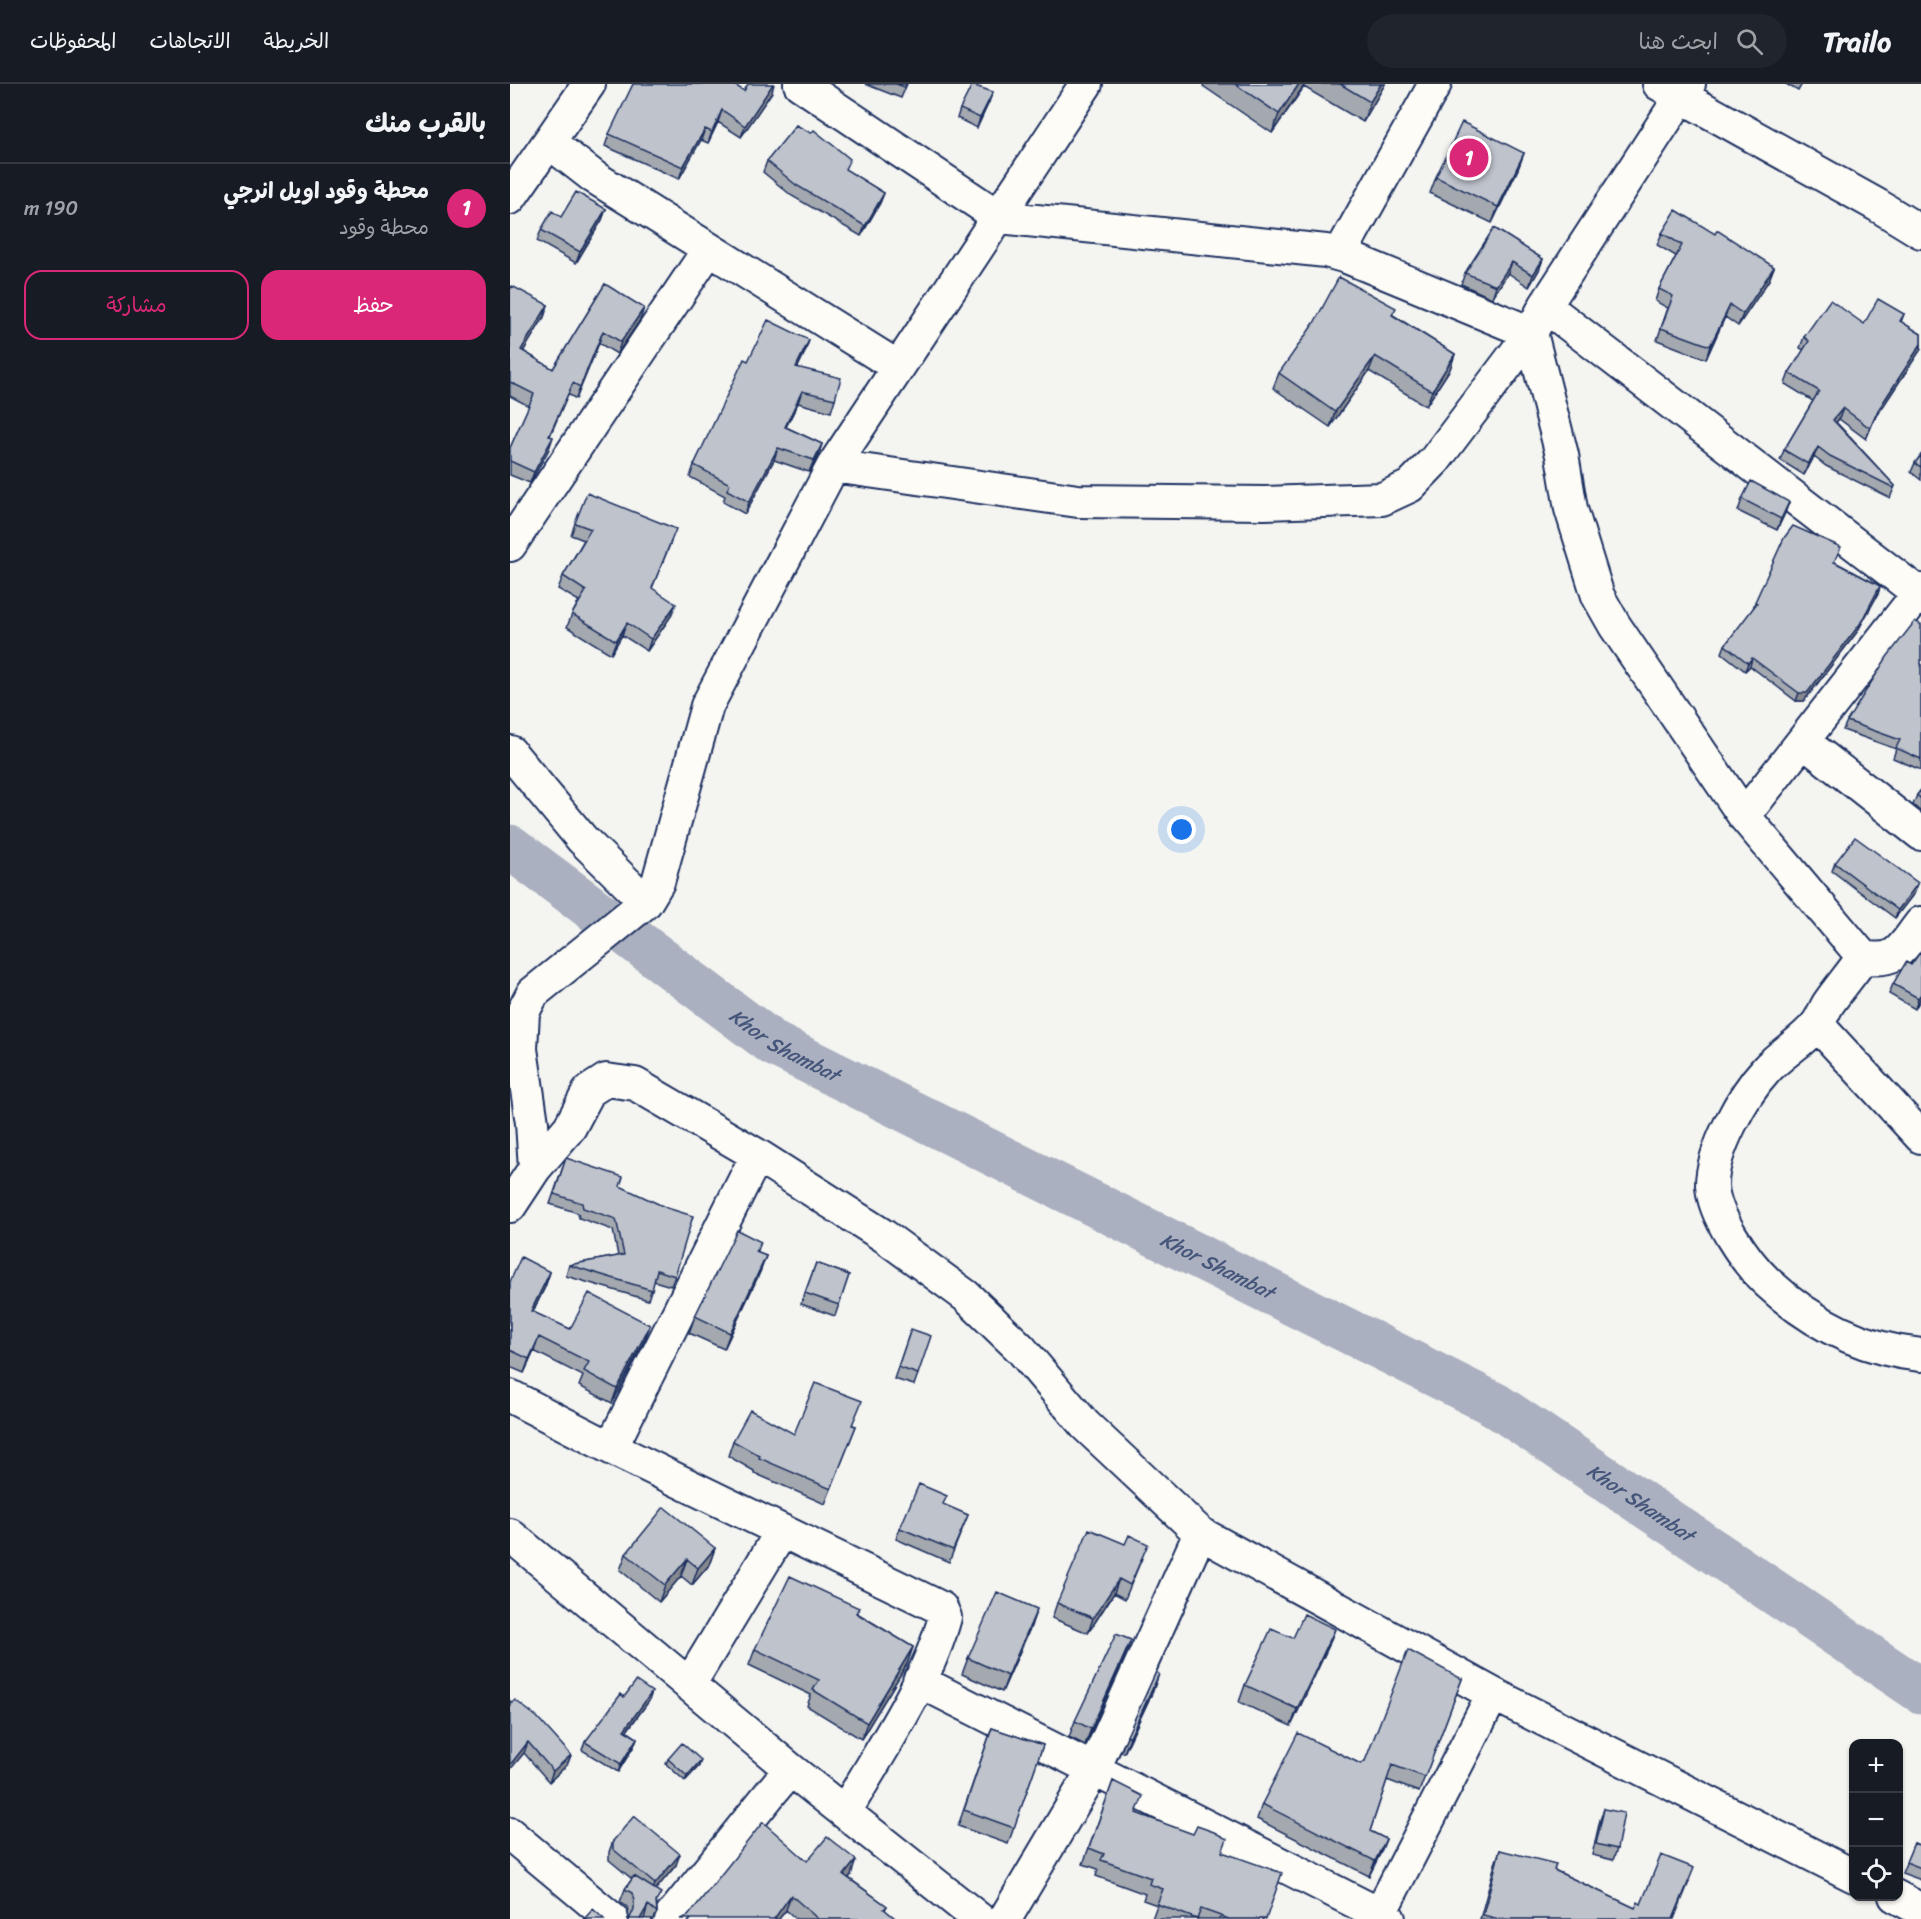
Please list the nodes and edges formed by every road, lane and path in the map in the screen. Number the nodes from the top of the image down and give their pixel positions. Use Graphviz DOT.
graph roads {
  1 [pos="589,84"];
  2 [pos="800,84"];
  3 [pos="1086,84"];
  4 [pos="1435,84"];
  5 [pos="1677,88"];
  6 [pos="549,142"];
  7 [pos="510,198"];
  8 [pos="999,217"];
  9 [pos="1921,232"];
  10 [pos="709,249"];
  11 [pos="1340,255"];
  12 [pos="1538,320"];
  13 [pos="898,367"];
  14 [pos="833,466"];
  15 [pos="510,545"];
  16 [pos="1920,593"];
  17 [pos="1804,741"];
  18 [pos="510,752"];
  19 [pos="1744,816"];
  20 [pos="1921,834"];
  21 [pos="646,902"];
  22 [pos="1921,923"];
  23 [pos="1863,957"];
  24 [pos="1817,1024"];
  25 [pos="1921,1137"];
  26 [pos="758,1155"];
  27 [pos="535,1168"];
  28 [pos="511,1203"];
  29 [pos="1921,1355"];
  30 [pos="510,1396"];
  31 [pos="611,1448"];
  32 [pos="782,1531"];
  33 [pos="1200,1533"];
  34 [pos="510,1535"];
  35 [pos="919,1681"];
  36 [pos="689,1685"];
  37 [pos="1493,1694"];
  38 [pos="790,1769"];
  39 [pos="1094,1769"];
  40 [pos="845,1812"];
  41 [pos="510,1834"];
  42 [pos="1849,1873"];
  43 [pos="1903,1900"];
  44 [pos="1921,1910"];
  45 [pos="1382,1917"];
  46 [pos="612,1919"];
  47 [pos="669,1919"];
  48 [pos="979,1919"];
  49 [pos="1005,1919"];
  1 -- 6 [label="street"];
  2 -- 8 [label="street"];
  3 -- 8 [label="street"];
  4 -- 11 [label="street"];
  5 -- 9 [label="street"];
  5 -- 12 [label="street"];
  6 -- 7 [label="street"];
  6 -- 10 [label="street"];
  8 -- 11 [label="street"];
  8 -- 13 [label="street"];
  10 -- 13 [label="street"];
  10 -- 15 [label="street"];
  11 -- 12 [label="street"];
  12 -- 14 [label="street"];
  12 -- 16 [label="street"];
  12 -- 19 [label="street"];
  13 -- 14 [label="street"];
  14 -- 21 [label="street"];
  16 -- 17 [label="street"];
  17 -- 19 [label="street"];
  17 -- 20 [label="street"];
  18 -- 21 [label="street"];
  19 -- 23 [label="street"];
  21 -- 27 [label="street"];
  22 -- 23 [label="street"];
  23 -- 24 [label="street"];
  24 -- 25 [label="street"];
  24 -- 29 [label="street"];
  26 -- 27 [label="street"];
  26 -- 31 [label="street"];
  26 -- 33 [label="street"];
  27 -- 28 [label="street"];
  30 -- 31 [label="street"];
  31 -- 32 [label="street"];
  32 -- 35 [label="street"];
  32 -- 36 [label="street"];
  33 -- 37 [label="street"];
  33 -- 39 [label="street"];
  34 -- 36 [label="street"];
  35 -- 39 [label="street"];
  35 -- 40 [label="street"];
  36 -- 38 [label="street"];
  37 -- 42 [label="street"];
  37 -- 45 [label="street"];
  38 -- 40 [label="street"];
  38 -- 47 [label="street"];
  39 -- 45 [label="street"];
  39 -- 49 [label="street"];
  40 -- 48 [label="street"];
  41 -- 46 [label="street"];
  43 -- 44 [label="street"];
}
